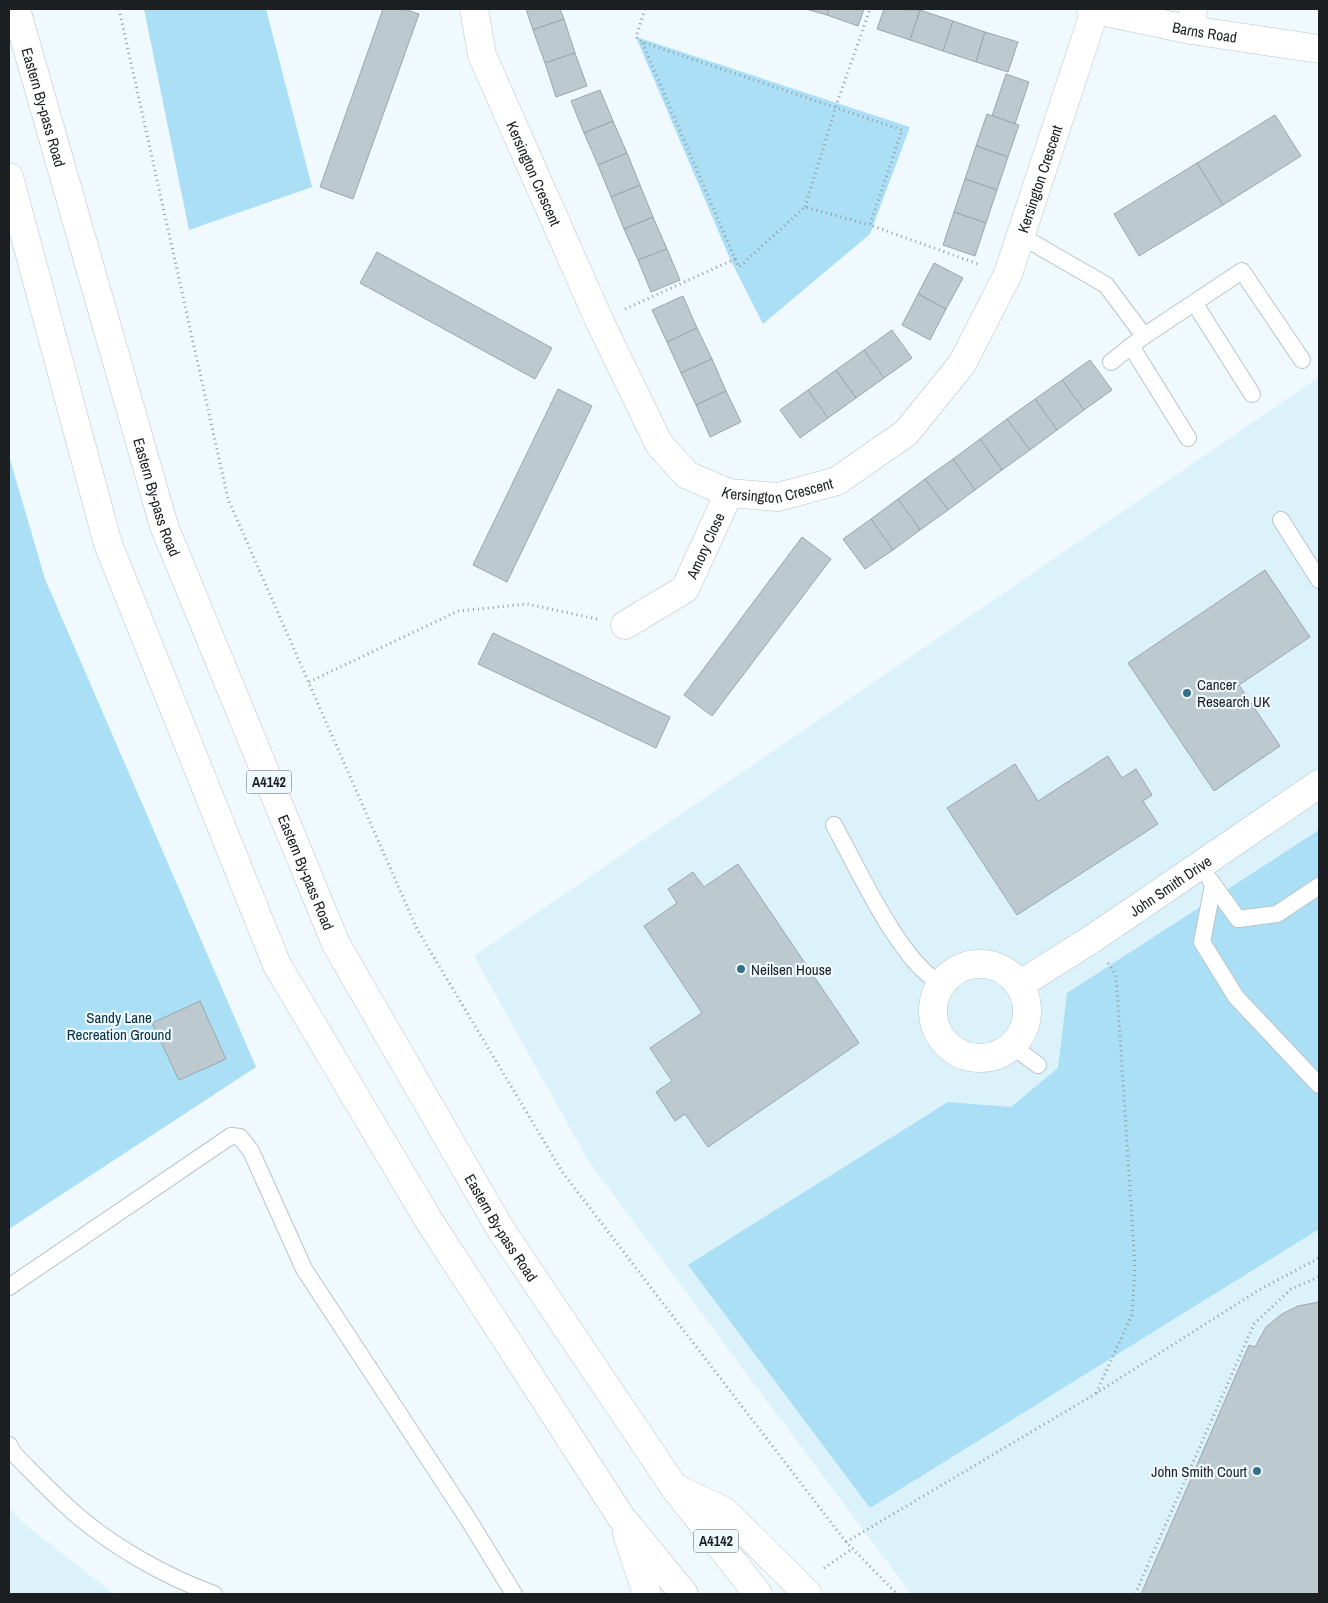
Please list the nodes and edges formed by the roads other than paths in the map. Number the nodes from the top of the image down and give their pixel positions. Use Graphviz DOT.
graph roads {
  1 [pos="16,9"];
  2 [pos="474,9"];
  3 [pos="1093,9"];
  4 [pos="1192,19"];
  5 [pos="1319,49"];
  6 [pos="9,177"];
  7 [pos="1021,236"];
  8 [pos="1195,304"];
  9 [pos="1138,341"];
  10 [pos="1302,360"];
  11 [pos="1111,362"];
  12 [pos="1252,394"];
  13 [pos="1188,438"];
  14 [pos="728,493"];
  15 [pos="1281,520"];
  16 [pos="1319,580"];
  17 [pos="625,625"];
  18 [pos="1319,784"];
  19 [pos="834,825"];
  20 [pos="1207,875"];
  21 [pos="1319,886"];
  22 [pos="941,984"];
  23 [pos="1019,984"];
  24 [pos="1012,1046"];
  25 [pos="1038,1066"];
  26 [pos="1319,1085"];
  27 [pos="9,1287"];
  28 [pos="9,1445"];
  29 [pos="674,1487"];
  30 [pos="622,1517"];
  31 [pos="813,1583"];
  32 [pos="214,1594"];
  33 [pos="514,1594"];
  34 [pos="647,1594"];
  35 [pos="684,1594"];
  36 [pos="758,1594"];
  1 -- 29 [label="main road, Eastern By-pass Road / A4142"];
  2 -- 14 [label="main road, Kersington Crescent"];
  3 -- 4 [label="main road, Barns Road"];
  3 -- 7 [label="main road, Kersington Crescent"];
  4 -- 5 [label="main road, Barns Road"];
  6 -- 30 [label="main road"];
  7 -- 9 [label="lane"];
  7 -- 14 [label="main road, Kersington Crescent"];
  8 -- 9 [label="lane"];
  8 -- 10 [label="lane"];
  8 -- 12 [label="lane"];
  9 -- 11 [label="lane"];
  9 -- 13 [label="lane"];
  14 -- 17 [label="main road, Amory Close"];
  15 -- 16 [label="lane"];
  18 -- 20 [label="main road, John Smith Drive"];
  19 -- 22 [label="lane"];
  20 -- 21 [label="lane"];
  20 -- 23 [label="main road, John Smith Drive"];
  20 -- 26 [label="lane"];
  22 -- 23 [label="main road"];
  22 -- 24 [label="main road"];
  23 -- 24 [label="main road"];
  24 -- 25 [label="lane"];
  27 -- 33 [label="lane"];
  28 -- 32 [label="lane"];
  29 -- 31 [label="main road"];
  29 -- 36 [label="main road, Eastern By-pass Road / A4142"];
  30 -- 34 [label="main road"];
  30 -- 35 [label="main road"];
}
